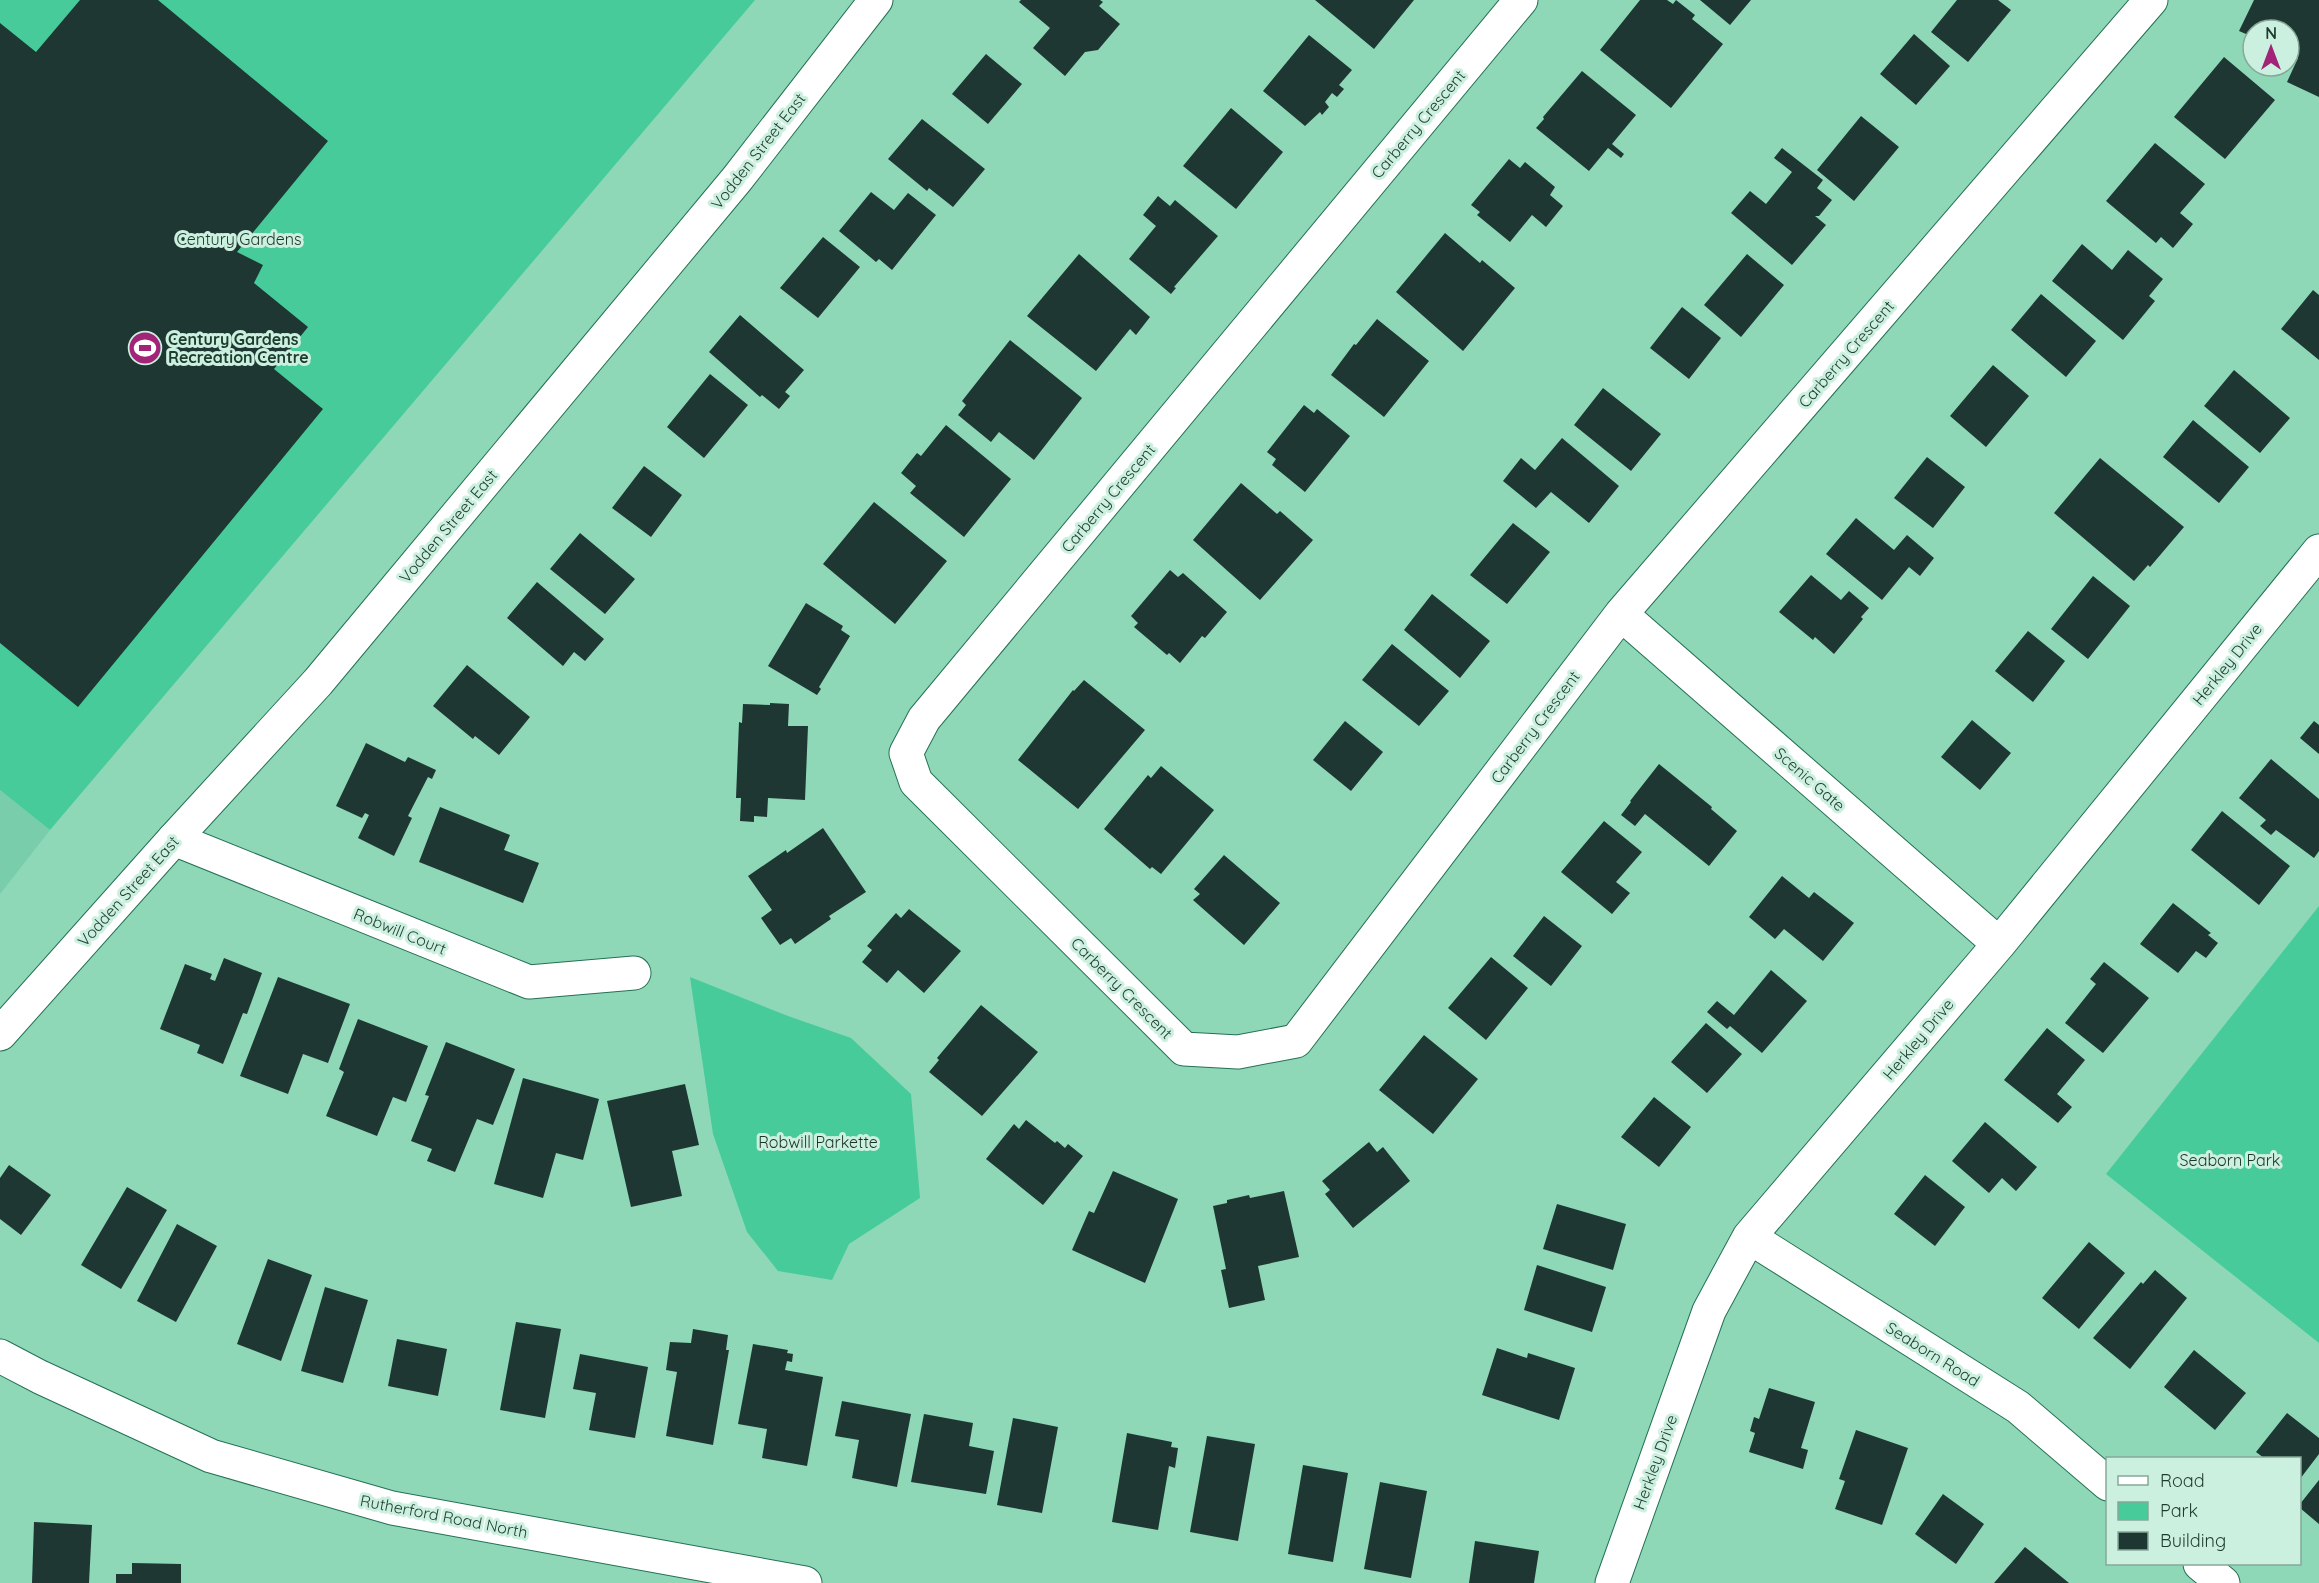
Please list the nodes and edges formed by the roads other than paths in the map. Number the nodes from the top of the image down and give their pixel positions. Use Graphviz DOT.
graph roads {
  1 [pos="876,0"];
  2 [pos="1521,0"];
  3 [pos="2151,0"];
  4 [pos="2319,551"];
  5 [pos="1621,614"];
  6 [pos="174,839"];
  7 [pos="1999,944"];
  8 [pos="634,973"];
  9 [pos="0,1034"];
  10 [pos="1749,1237"];
  11 [pos="0,1356"];
  12 [pos="2106,1482"];
  13 [pos="2202,1565"];
  14 [pos="805,1583"];
  15 [pos="1612,1583"];
  16 [pos="2223,1583"];
  1 -- 6 [label="street, Vodden Street East"];
  2 -- 5 [label="street, Carberry Crescent"];
  3 -- 5 [label="street, Carberry Crescent"];
  4 -- 7 [label="street, Herkley Drive"];
  5 -- 7 [label="street, Scenic Gate"];
  6 -- 8 [label="street, Robwill Court"];
  6 -- 9 [label="street, Vodden Street East"];
  7 -- 10 [label="street, Herkley Drive"];
  10 -- 12 [label="street, Seaborn Road"];
  10 -- 15 [label="street, Herkley Drive"];
  11 -- 14 [label="street, Rutherford Road North"];
  13 -- 16 [label="street"];
}
